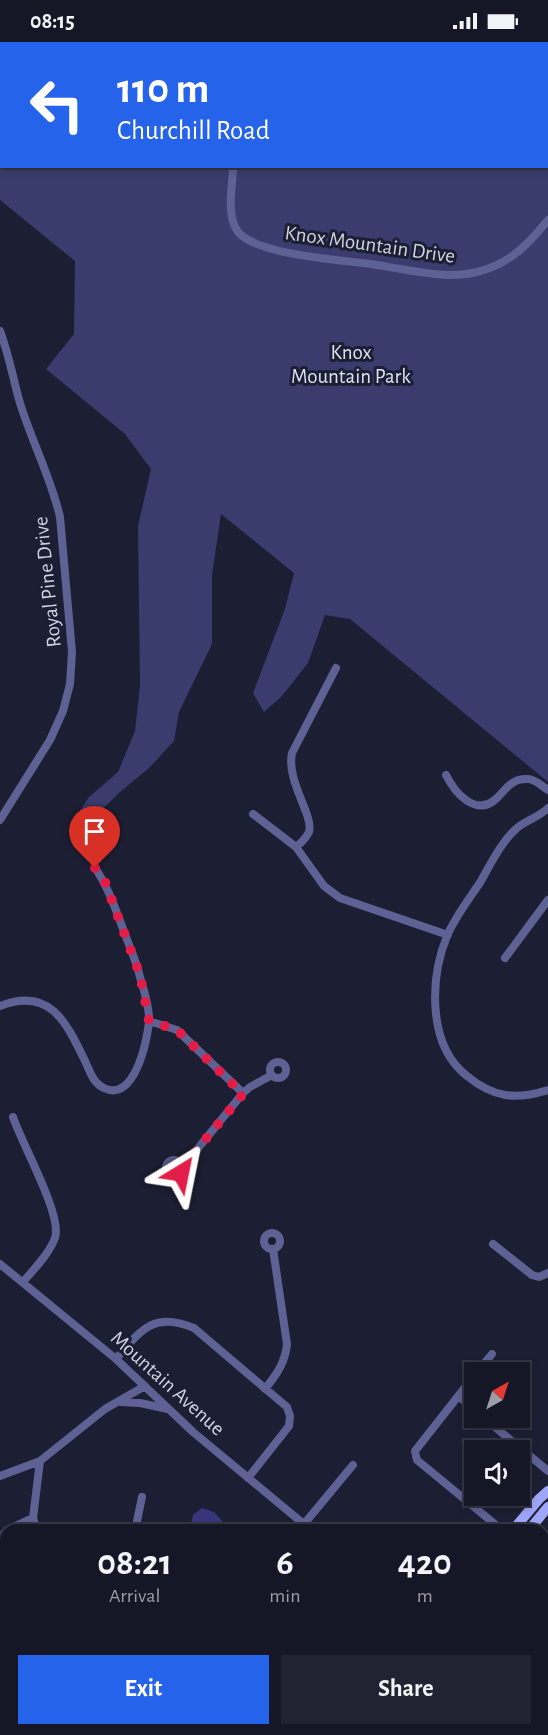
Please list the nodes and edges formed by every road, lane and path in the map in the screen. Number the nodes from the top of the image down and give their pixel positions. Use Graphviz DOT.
graph roads {
  1 [pos="232,168"];
  2 [pos="548,220"];
  3 [pos="0,331"];
  4 [pos="336,668"];
  5 [pos="446,775"];
  6 [pos="548,790"];
  7 [pos="548,808"];
  8 [pos="253,814"];
  9 [pos="0,820"];
  10 [pos="296,847"];
  11 [pos="95,868"];
  12 [pos="548,900"];
  13 [pos="448,934"];
  14 [pos="505,958"];
  15 [pos="0,1006"];
  16 [pos="149,1021"];
  17 [pos="272,1075"];
  18 [pos="548,1090"];
  19 [pos="243,1094"];
  20 [pos="13,1117"];
  21 [pos="181,1165"];
  22 [pos="494,1244"];
  23 [pos="273,1249"];
  24 [pos="1,1266"];
  25 [pos="548,1273"];
  26 [pos="23,1282"];
  27 [pos="492,1354"];
  28 [pos="116,1359"];
  29 [pos="485,1362"];
  30 [pos="145,1386"];
  31 [pos="464,1388"];
  32 [pos="265,1389"];
  33 [pos="458,1396"];
  34 [pos="464,1401"];
  35 [pos="118,1402"];
  36 [pos="168,1409"];
  37 [pos="496,1428"];
  38 [pos="40,1461"];
  39 [pos="353,1465"];
  40 [pos="548,1471"];
  41 [pos="0,1476"];
  42 [pos="248,1478"];
  43 [pos="548,1491"];
  44 [pos="142,1497"];
  45 [pos="548,1507"];
  46 [pos="33,1518"];
  47 [pos="21,1524"];
  48 [pos="35,1524"];
  49 [pos="137,1524"];
  50 [pos="304,1524"];
  51 [pos="310,1524"];
  52 [pos="495,1524"];
  53 [pos="518,1524"];
  54 [pos="534,1524"];
  1 -- 2 [label="street, Knox Mountain Drive"];
  3 -- 9 [label="street, Royal Pine Drive"];
  4 -- 10 [label="street"];
  5 -- 6 [label="street"];
  7 -- 13 [label="street"];
  8 -- 10 [label="street"];
  10 -- 13 [label="street"];
  11 -- 16 [label="street"];
  12 -- 14 [label="street"];
  13 -- 18 [label="street"];
  15 -- 16 [label="street"];
  16 -- 19 [label="street"];
  17 -- 19 [label="street"];
  19 -- 21 [label="street"];
  20 -- 26 [label="street"];
  22 -- 25 [label="street"];
  23 -- 32 [label="street"];
  24 -- 26 [label="street, Mountain Avenue"];
  26 -- 28 [label="street, Mountain Avenue"];
  27 -- 29 [label="street"];
  28 -- 30 [label="street, Mountain Avenue"];
  28 -- 32 [label="street"];
  30 -- 35 [label="street"];
  30 -- 36 [label="street, Mountain Avenue"];
  31 -- 33 [label="street"];
  32 -- 42 [label="street"];
  33 -- 34 [label="street"];
  33 -- 52 [label="street"];
  35 -- 36 [label="street"];
  35 -- 38 [label="street"];
  36 -- 42 [label="street, Mountain Avenue"];
  37 -- 40 [label="street"];
  38 -- 41 [label="street"];
  38 -- 46 [label="street"];
  39 -- 51 [label="street"];
  42 -- 50 [label="street, Mountain Avenue"];
  43 -- 53 [label="main road"];
  44 -- 49 [label="street"];
  45 -- 54 [label="main road"];
  46 -- 47 [label="street"];
  46 -- 48 [label="street"];
}
